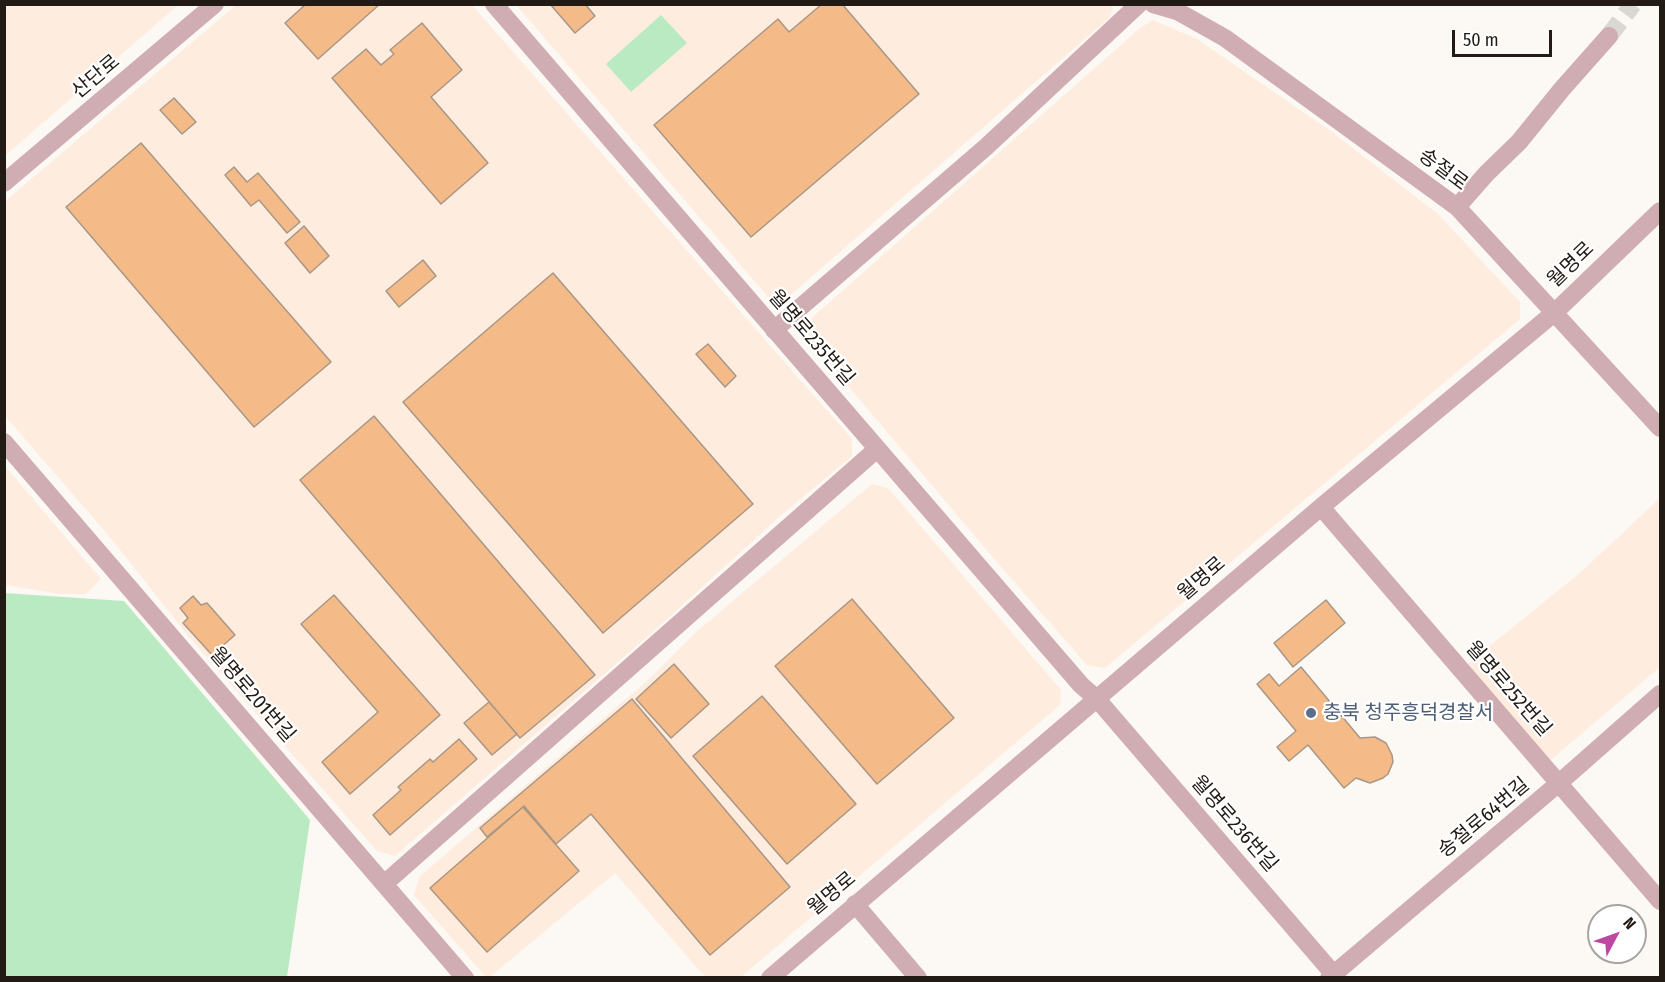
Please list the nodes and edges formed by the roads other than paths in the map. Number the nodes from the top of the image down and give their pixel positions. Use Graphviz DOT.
graph roads {
  1 [pos="215,4"];
  2 [pos="494,4"];
  3 [pos="1139,4"];
  4 [pos="1153,4"];
  5 [pos="1609,36"];
  6 [pos="4,183"];
  7 [pos="1457,207"];
  8 [pos="1660,211"];
  9 [pos="1554,313"];
  10 [pos="774,330"];
  11 [pos="1660,428"];
  12 [pos="4,442"];
  13 [pos="877,449"];
  14 [pos="1321,507"];
  15 [pos="1660,694"];
  16 [pos="1097,699"];
  17 [pos="1559,783"];
  18 [pos="384,884"];
  19 [pos="1660,901"];
  20 [pos="855,904"];
  21 [pos="1333,976"];
  22 [pos="465,978"];
  23 [pos="770,978"];
  24 [pos="918,978"];
  1 -- 6 [label="street, 산단로"];
  2 -- 10 [label="street, 월명로235번길"];
  3 -- 10 [label="street"];
  4 -- 7 [label="street, 송절로"];
  5 -- 7 [label="street"];
  7 -- 9 [label="street, 송절로"];
  8 -- 9 [label="street, 월명로"];
  9 -- 11 [label="street, 송절로"];
  9 -- 14 [label="street, 월명로"];
  10 -- 13 [label="street, 월명로235번길"];
  12 -- 18 [label="street, 월명로201번길"];
  13 -- 16 [label="street, 월명로235번길"];
  13 -- 18 [label="street"];
  14 -- 16 [label="street, 월명로"];
  14 -- 17 [label="street, 월명로252번길"];
  15 -- 17 [label="street, 송절로64번길"];
  16 -- 20 [label="street, 월명로"];
  16 -- 21 [label="street, 월명로236번길"];
  17 -- 19 [label="street, 월명로252번길"];
  17 -- 21 [label="street, 송절로64번길"];
  18 -- 22 [label="street, 월명로201번길"];
  20 -- 23 [label="street, 월명로"];
  20 -- 24 [label="street"];
}
